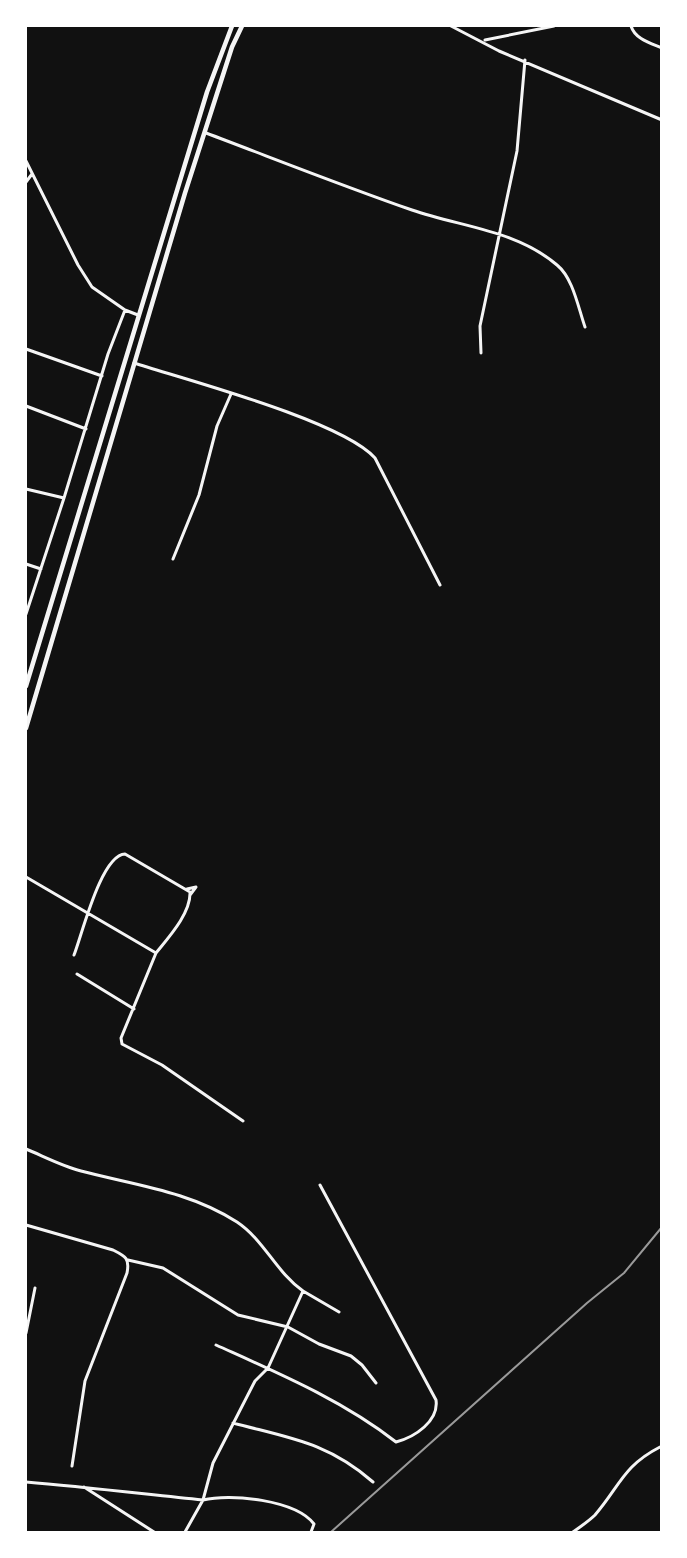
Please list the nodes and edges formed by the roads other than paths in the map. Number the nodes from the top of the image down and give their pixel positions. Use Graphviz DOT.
graph roads {
  1 [pos="232,26"];
  2 [pos="242,26"];
  3 [pos="451,26"];
  4 [pos="554,26"];
  5 [pos="631,26"];
  6 [pos="483,40"];
  7 [pos="662,48"];
  8 [pos="525,60"];
  9 [pos="662,120"];
  10 [pos="206,133"];
  11 [pos="26,161"];
  12 [pos="32,174"];
  13 [pos="26,182"];
  14 [pos="500,234"];
  15 [pos="125,310"];
  16 [pos="138,315"];
  17 [pos="585,327"];
  18 [pos="26,349"];
  19 [pos="480,353"];
  20 [pos="134,363"];
  21 [pos="102,376"];
  22 [pos="231,394"];
  23 [pos="26,406"];
  24 [pos="86,429"];
  25 [pos="26,489"];
  26 [pos="64,498"];
  27 [pos="173,559"];
  28 [pos="26,564"];
  29 [pos="41,569"];
  30 [pos="440,585"];
  31 [pos="26,614"];
  32 [pos="26,686"];
  33 [pos="27,716"];
  34 [pos="26,728"];
  35 [pos="26,877"];
  36 [pos="187,889"];
  37 [pos="190,895"];
  38 [pos="88,912"];
  39 [pos="156,953"];
  40 [pos="74,955"];
  41 [pos="77,974"];
  42 [pos="134,1009"];
  43 [pos="243,1121"];
  44 [pos="26,1149"];
  45 [pos="320,1185"];
  46 [pos="26,1225"];
  47 [pos="128,1260"];
  48 [pos="35,1288"];
  49 [pos="303,1292"];
  50 [pos="339,1312"];
  51 [pos="288,1327"];
  52 [pos="26,1333"];
  53 [pos="216,1345"];
  54 [pos="268,1368"];
  55 [pos="376,1383"];
  56 [pos="233,1423"];
  57 [pos="661,1448"];
  58 [pos="72,1466"];
  59 [pos="26,1482"];
  60 [pos="373,1482"];
  61 [pos="82,1486"];
  62 [pos="203,1500"];
  63 [pos="154,1533"];
  64 [pos="185,1533"];
  65 [pos="311,1533"];
  66 [pos="573,1533"];
  1 -- 16 [label="main road"];
  2 -- 10 [label="main road"];
  3 -- 6 [label="street"];
  4 -- 6 [label="street"];
  5 -- 7 [label="street"];
  6 -- 8 [label="street"];
  8 -- 9 [label="street"];
  8 -- 14 [label="street"];
  10 -- 14 [label="street"];
  10 -- 20 [label="main road"];
  11 -- 12 [label="street"];
  12 -- 13 [label="street"];
  12 -- 15 [label="street"];
  14 -- 17 [label="street"];
  14 -- 19 [label="street"];
  15 -- 16 [label="street"];
  15 -- 21 [label="street"];
  16 -- 32 [label="main road"];
  18 -- 21 [label="street"];
  20 -- 22 [label="street"];
  20 -- 33 [label="main road"];
  21 -- 24 [label="street"];
  22 -- 27 [label="street"];
  22 -- 30 [label="street"];
  23 -- 24 [label="street"];
  24 -- 26 [label="street"];
  25 -- 26 [label="street"];
  26 -- 29 [label="street"];
  28 -- 29 [label="street"];
  29 -- 31 [label="street"];
  33 -- 34 [label="main road"];
  35 -- 38 [label="street"];
  36 -- 37 [label="street"];
  36 -- 37 [label="street"];
  36 -- 38 [label="street"];
  37 -- 39 [label="street"];
  38 -- 39 [label="street"];
  38 -- 40 [label="street"];
  39 -- 42 [label="street"];
  41 -- 42 [label="street"];
  42 -- 43 [label="street"];
  44 -- 49 [label="street"];
  45 -- 54 [label="street"];
  46 -- 47 [label="street"];
  47 -- 51 [label="street"];
  47 -- 58 [label="street"];
  48 -- 52 [label="street"];
  49 -- 50 [label="street"];
  49 -- 51 [label="street"];
  51 -- 54 [label="street"];
  51 -- 55 [label="street"];
  53 -- 54 [label="street"];
  54 -- 56 [label="street"];
  56 -- 60 [label="street"];
  56 -- 62 [label="street"];
  57 -- 66 [label="street"];
  59 -- 61 [label="street"];
  61 -- 62 [label="street"];
  61 -- 63 [label="street"];
  62 -- 64 [label="street"];
  62 -- 65 [label="street"];
}
